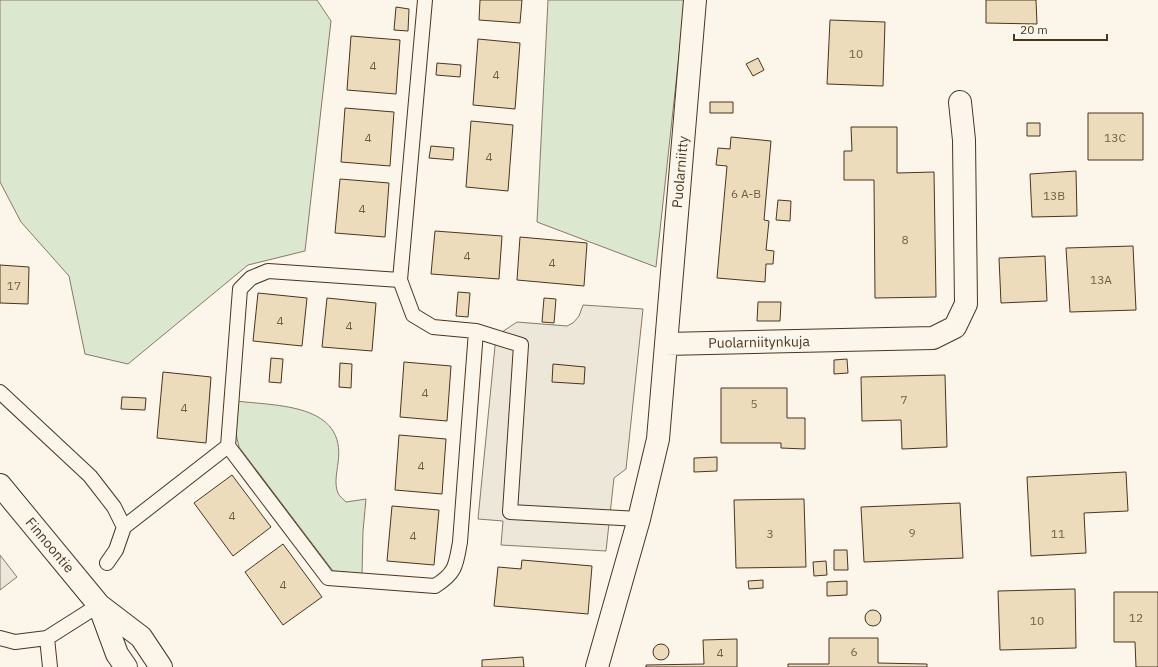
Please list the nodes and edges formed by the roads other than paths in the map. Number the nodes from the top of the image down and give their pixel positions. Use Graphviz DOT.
graph roads {
  1 [pos="425,0"];
  2 [pos="695,0"];
  3 [pos="960,102"];
  4 [pos="400,280"];
  5 [pos="476,331"];
  6 [pos="666,344"];
  7 [pos="0,392"];
  8 [pos="228,446"];
  9 [pos="0,485"];
  10 [pos="639,519"];
  11 [pos="124,527"];
  12 [pos="107,563"];
  13 [pos="100,605"];
  14 [pos="0,638"];
  15 [pos="47,638"];
  16 [pos="50,667"];
  17 [pos="126,667"];
  18 [pos="161,667"];
  19 [pos="597,667"];
  1 -- 4 [label="lane"];
  2 -- 6 [label="street, Puolarniitty"];
  3 -- 6 [label="street, Puolarniitynkuja"];
  4 -- 5 [label="lane"];
  4 -- 8 [label="lane"];
  5 -- 8 [label="lane"];
  5 -- 10 [label="lane"];
  6 -- 10 [label="street"];
  7 -- 11 [label="lane"];
  8 -- 11 [label="lane"];
  9 -- 13 [label="street, Finnoontie"];
  10 -- 19 [label="street"];
  11 -- 12 [label="lane"];
  13 -- 15 [label="lane"];
  13 -- 17 [label="street, Finnoontie"];
  13 -- 18 [label="street, Finnoontie"];
  14 -- 15 [label="lane"];
  15 -- 16 [label="lane"];
}
